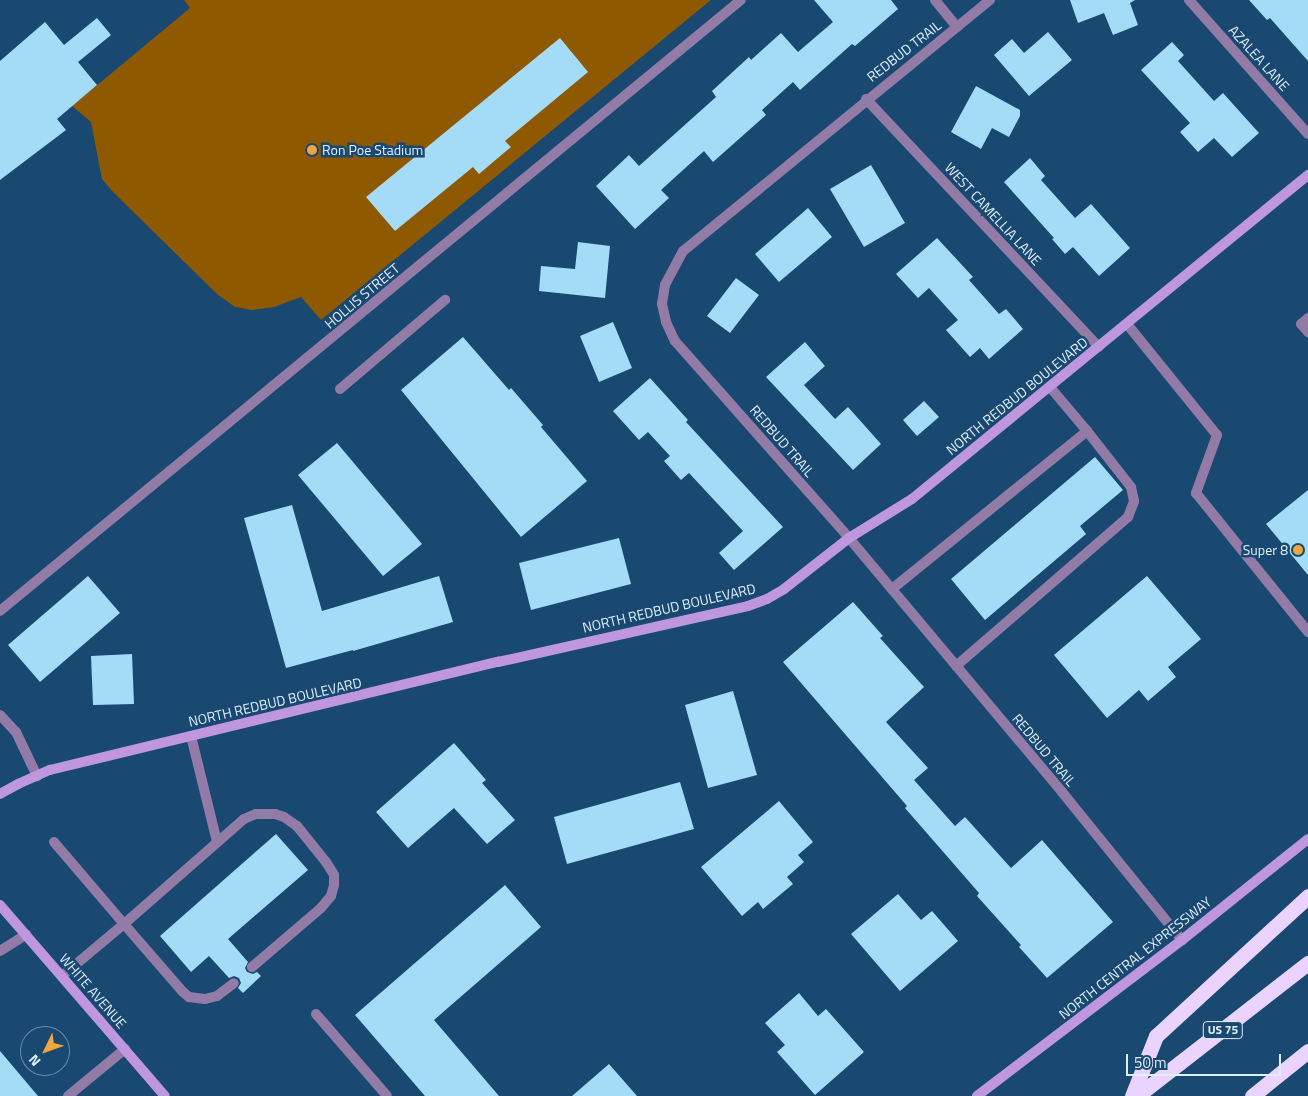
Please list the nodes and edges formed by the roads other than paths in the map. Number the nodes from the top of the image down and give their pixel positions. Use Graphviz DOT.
graph roads {
  1 [pos="741,0"];
  2 [pos="935,0"];
  3 [pos="990,0"];
  4 [pos="1189,0"];
  5 [pos="957,27"];
  6 [pos="866,99"];
  7 [pos="1308,134"];
  8 [pos="1308,175"];
  9 [pos="445,300"];
  10 [pos="1308,318"];
  11 [pos="1127,324"];
  12 [pos="1308,332"];
  13 [pos="1099,347"];
  14 [pos="1050,387"];
  15 [pos="340,389"];
  16 [pos="1086,431"];
  17 [pos="849,538"];
  18 [pos="892,589"];
  19 [pos="0,611"];
  20 [pos="1308,632"];
  21 [pos="956,666"];
  22 [pos="0,714"];
  23 [pos="190,736"];
  24 [pos="37,776"];
  25 [pos="0,794"];
  26 [pos="1308,839"];
  27 [pos="54,842"];
  28 [pos="217,842"];
  29 [pos="1308,896"];
  30 [pos="0,905"];
  31 [pos="124,924"];
  32 [pos="26,935"];
  33 [pos="1182,940"];
  34 [pos="0,951"];
  35 [pos="1308,963"];
  36 [pos="252,967"];
  37 [pos="62,976"];
  38 [pos="234,983"];
  39 [pos="316,1014"];
  40 [pos="125,1049"];
  41 [pos="1308,1051"];
  42 [pos="68,1096"];
  43 [pos="165,1096"];
  44 [pos="386,1096"];
  45 [pos="977,1096"];
  46 [pos="1132,1096"];
  47 [pos="1138,1096"];
  48 [pos="1252,1096"];
  1 -- 19 [label="street, HOLLIS STREET"];
  2 -- 5 [label="street"];
  3 -- 5 [label="street, REDBUD TRAIL"];
  4 -- 7 [label="street, AZALEA LANE"];
  5 -- 6 [label="street, REDBUD TRAIL"];
  6 -- 13 [label="street, WEST CAMELLIA LANE"];
  6 -- 17 [label="street, REDBUD TRAIL"];
  8 -- 11 [label="street, NORTH REDBUD BOULEVARD"];
  9 -- 15 [label="street"];
  10 -- 12 [label="street"];
  11 -- 13 [label="street, NORTH REDBUD BOULEVARD"];
  11 -- 20 [label="street"];
  13 -- 14 [label="street, NORTH REDBUD BOULEVARD"];
  14 -- 16 [label="street"];
  14 -- 17 [label="street, NORTH REDBUD BOULEVARD"];
  16 -- 18 [label="street"];
  16 -- 21 [label="street"];
  17 -- 18 [label="street, REDBUD TRAIL"];
  17 -- 23 [label="street, NORTH REDBUD BOULEVARD"];
  18 -- 21 [label="street, REDBUD TRAIL"];
  21 -- 33 [label="street, REDBUD TRAIL"];
  22 -- 24 [label="street"];
  23 -- 24 [label="street, NORTH REDBUD BOULEVARD"];
  23 -- 28 [label="street"];
  24 -- 25 [label="street, NORTH REDBUD BOULEVARD"];
  26 -- 33 [label="street, NORTH CENTRAL EXPRESSWAY"];
  27 -- 31 [label="street"];
  28 -- 31 [label="street"];
  28 -- 36 [label="street"];
  29 -- 46 [label="highway"];
  30 -- 32 [label="street, WHITE AVENUE"];
  31 -- 37 [label="street"];
  31 -- 38 [label="street"];
  32 -- 34 [label="street"];
  32 -- 37 [label="street, WHITE AVENUE"];
  33 -- 45 [label="street, NORTH CENTRAL EXPRESSWAY"];
  35 -- 47 [label="highway, US 75"];
  37 -- 40 [label="street, WHITE AVENUE"];
  39 -- 44 [label="street"];
  40 -- 42 [label="street"];
  40 -- 43 [label="street, WHITE AVENUE"];
  41 -- 48 [label="highway"];
}
